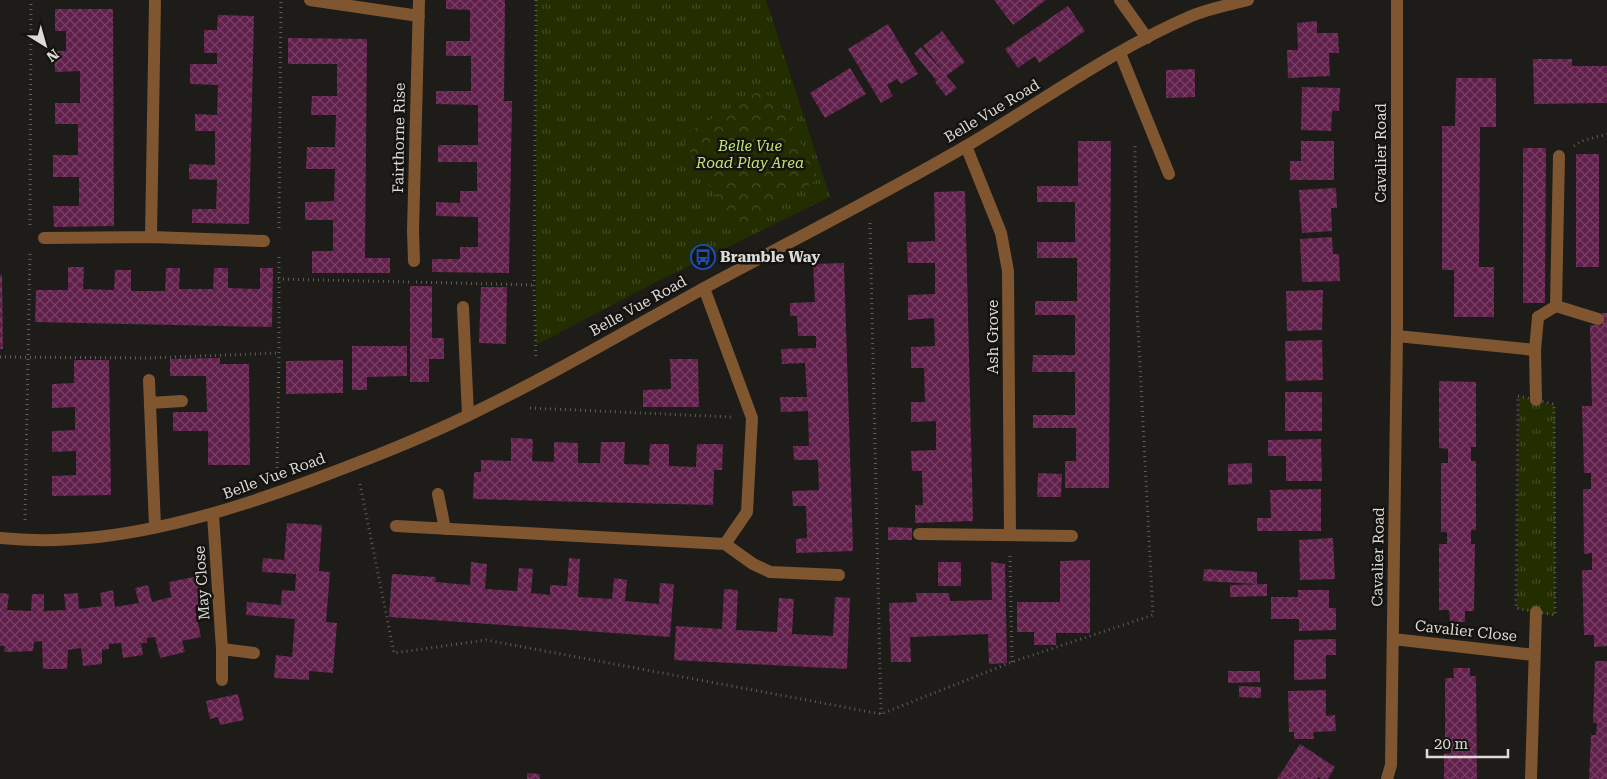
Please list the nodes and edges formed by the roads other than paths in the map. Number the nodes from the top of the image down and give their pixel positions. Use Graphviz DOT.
graph roads {
  1 [pos="155,0"];
  2 [pos="310,0"];
  3 [pos="419,0"];
  4 [pos="1120,0"];
  5 [pos="1248,0"];
  6 [pos="1397,0"];
  7 [pos="419,16"];
  8 [pos="1147,38"];
  9 [pos="1120,53"];
  10 [pos="966,146"];
  11 [pos="1559,156"];
  12 [pos="1169,174"];
  13 [pos="151,237"];
  14 [pos="44,238"];
  15 [pos="264,241"];
  16 [pos="414,262"];
  17 [pos="704,288"];
  18 [pos="1556,306"];
  19 [pos="463,307"];
  20 [pos="1598,319"];
  21 [pos="1397,336"];
  22 [pos="1534,350"];
  23 [pos="149,380"];
  24 [pos="1536,400"];
  25 [pos="182,401"];
  26 [pos="150,403"];
  27 [pos="468,415"];
  28 [pos="438,494"];
  29 [pos="213,515"];
  30 [pos="396,526"];
  31 [pos="155,527"];
  32 [pos="445,529"];
  33 [pos="919,534"];
  34 [pos="1010,535"];
  35 [pos="1072,536"];
  36 [pos="0,538"];
  37 [pos="725,544"];
  38 [pos="839,575"];
  39 [pos="1536,612"];
  40 [pos="1394,639"];
  41 [pos="222,649"];
  42 [pos="254,653"];
  43 [pos="1534,655"];
  44 [pos="222,680"];
  45 [pos="1387,779"];
  46 [pos="1531,779"];
  1 -- 13 [label="street"];
  2 -- 7 [label="street"];
  3 -- 7 [label="street, Fairthorne Rise"];
  4 -- 8 [label="street"];
  5 -- 8 [label="street, Belle Vue Road"];
  6 -- 21 [label="street, Cavalier Road"];
  7 -- 16 [label="street, Fairthorne Rise"];
  8 -- 9 [label="street, Belle Vue Road"];
  9 -- 10 [label="street, Belle Vue Road"];
  9 -- 12 [label="street"];
  10 -- 17 [label="street, Belle Vue Road"];
  10 -- 34 [label="street, Ash Grove"];
  11 -- 18 [label="street"];
  13 -- 14 [label="street"];
  13 -- 15 [label="street"];
  17 -- 27 [label="street, Belle Vue Road"];
  17 -- 37 [label="street"];
  18 -- 20 [label="street"];
  18 -- 22 [label="street"];
  19 -- 27 [label="street"];
  21 -- 22 [label="street"];
  21 -- 40 [label="street, Cavalier Road"];
  22 -- 24 [label="street"];
  23 -- 26 [label="street"];
  25 -- 26 [label="street"];
  26 -- 31 [label="street"];
  27 -- 29 [label="street, Belle Vue Road"];
  28 -- 32 [label="street"];
  29 -- 31 [label="street, Belle Vue Road"];
  29 -- 41 [label="street, May Close"];
  30 -- 32 [label="street"];
  31 -- 36 [label="street, Belle Vue Road"];
  32 -- 37 [label="street"];
  33 -- 34 [label="street"];
  34 -- 35 [label="street"];
  37 -- 38 [label="street"];
  39 -- 43 [label="street, Cavalier Close"];
  40 -- 43 [label="street, Cavalier Close"];
  40 -- 45 [label="street, Cavalier Road"];
  41 -- 42 [label="street"];
  41 -- 44 [label="street, May Close"];
  43 -- 46 [label="street, Cavalier Close"];
}
